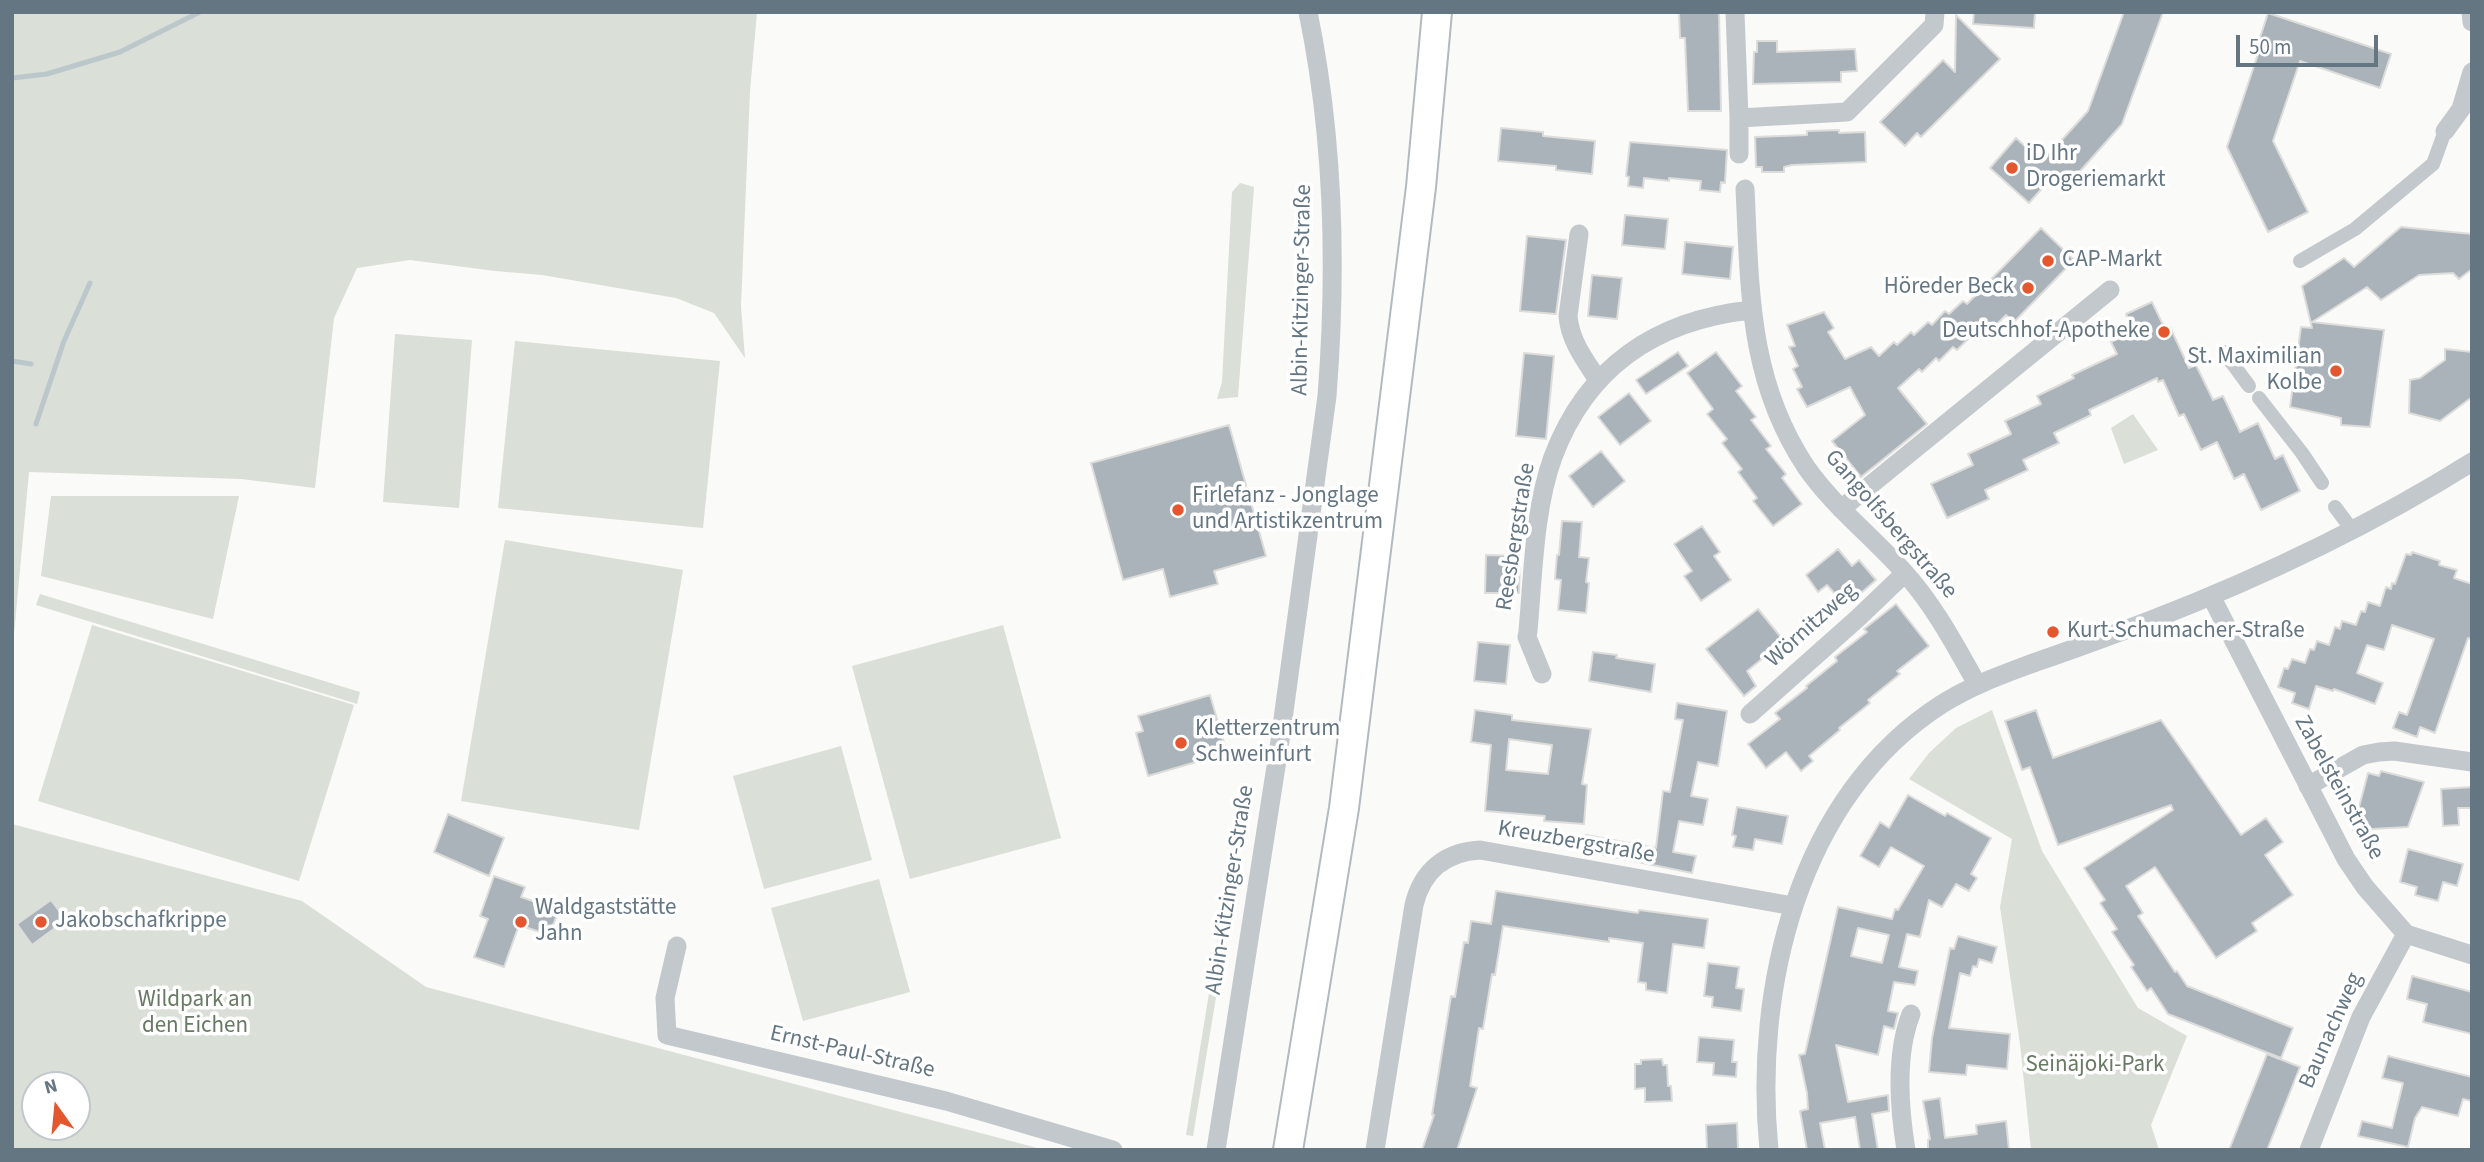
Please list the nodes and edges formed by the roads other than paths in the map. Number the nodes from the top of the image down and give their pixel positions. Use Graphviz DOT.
graph roads {
  1 [pos="1308,12"];
  2 [pos="1437,12"];
  3 [pos="1735,12"];
  4 [pos="1935,12"];
  5 [pos="2471,12"];
  6 [pos="2472,22"];
  7 [pos="2472,72"];
  8 [pos="1739,118"];
  9 [pos="2445,131"];
  10 [pos="1739,154"];
  11 [pos="1745,189"];
  12 [pos="1579,234"];
  13 [pos="2300,261"];
  14 [pos="2110,290"];
  15 [pos="1751,310"];
  16 [pos="2224,352"];
  17 [pos="1598,380"];
  18 [pos="2249,386"];
  19 [pos="2259,398"];
  20 [pos="2472,462"];
  21 [pos="2322,483"];
  22 [pos="2335,507"];
  23 [pos="1841,509"];
  24 [pos="2353,531"];
  25 [pos="1905,573"];
  26 [pos="2211,596"];
  27 [pos="1542,674"];
  28 [pos="1977,684"];
  29 [pos="1750,714"];
  30 [pos="2472,762"];
  31 [pos="2308,786"];
  32 [pos="1793,905"];
  33 [pos="2406,934"];
  34 [pos="677,946"];
  35 [pos="2472,955"];
  36 [pos="1912,1014"];
  37 [pos="1113,1150"];
  38 [pos="1216,1150"];
  39 [pos="1288,1150"];
  40 [pos="1375,1150"];
  41 [pos="1769,1150"];
  42 [pos="1906,1150"];
  43 [pos="2309,1150"];
  1 -- 38 [label="street, Albin-Kitzinger-Straße"];
  2 -- 39 [label="main road"];
  3 -- 8 [label="street"];
  4 -- 8 [label="street"];
  5 -- 6 [label="street"];
  7 -- 9 [label="street"];
  8 -- 10 [label="street"];
  9 -- 13 [label="street"];
  11 -- 15 [label="street, Gangolfsbergstraße"];
  12 -- 17 [label="street"];
  14 -- 23 [label="street"];
  15 -- 17 [label="street, Reesbergstraße"];
  15 -- 23 [label="street, Gangolfsbergstraße"];
  16 -- 18 [label="street"];
  17 -- 27 [label="street, Reesbergstraße"];
  19 -- 21 [label="street"];
  20 -- 24 [label="street"];
  22 -- 24 [label="street"];
  23 -- 25 [label="street, Gangolfsbergstraße"];
  24 -- 26 [label="street"];
  25 -- 28 [label="street, Gangolfsbergstraße"];
  25 -- 29 [label="street, Wörnitzweg"];
  26 -- 28 [label="street"];
  26 -- 31 [label="street, Zabelsteinstraße"];
  28 -- 32 [label="street"];
  30 -- 31 [label="street"];
  31 -- 33 [label="street, Zabelsteinstraße"];
  32 -- 40 [label="street, Kreuzbergstraße"];
  32 -- 41 [label="street"];
  33 -- 35 [label="street"];
  33 -- 43 [label="street, Baunachweg"];
  34 -- 37 [label="street, Ernst-Paul-Straße"];
  36 -- 42 [label="street"];
}
